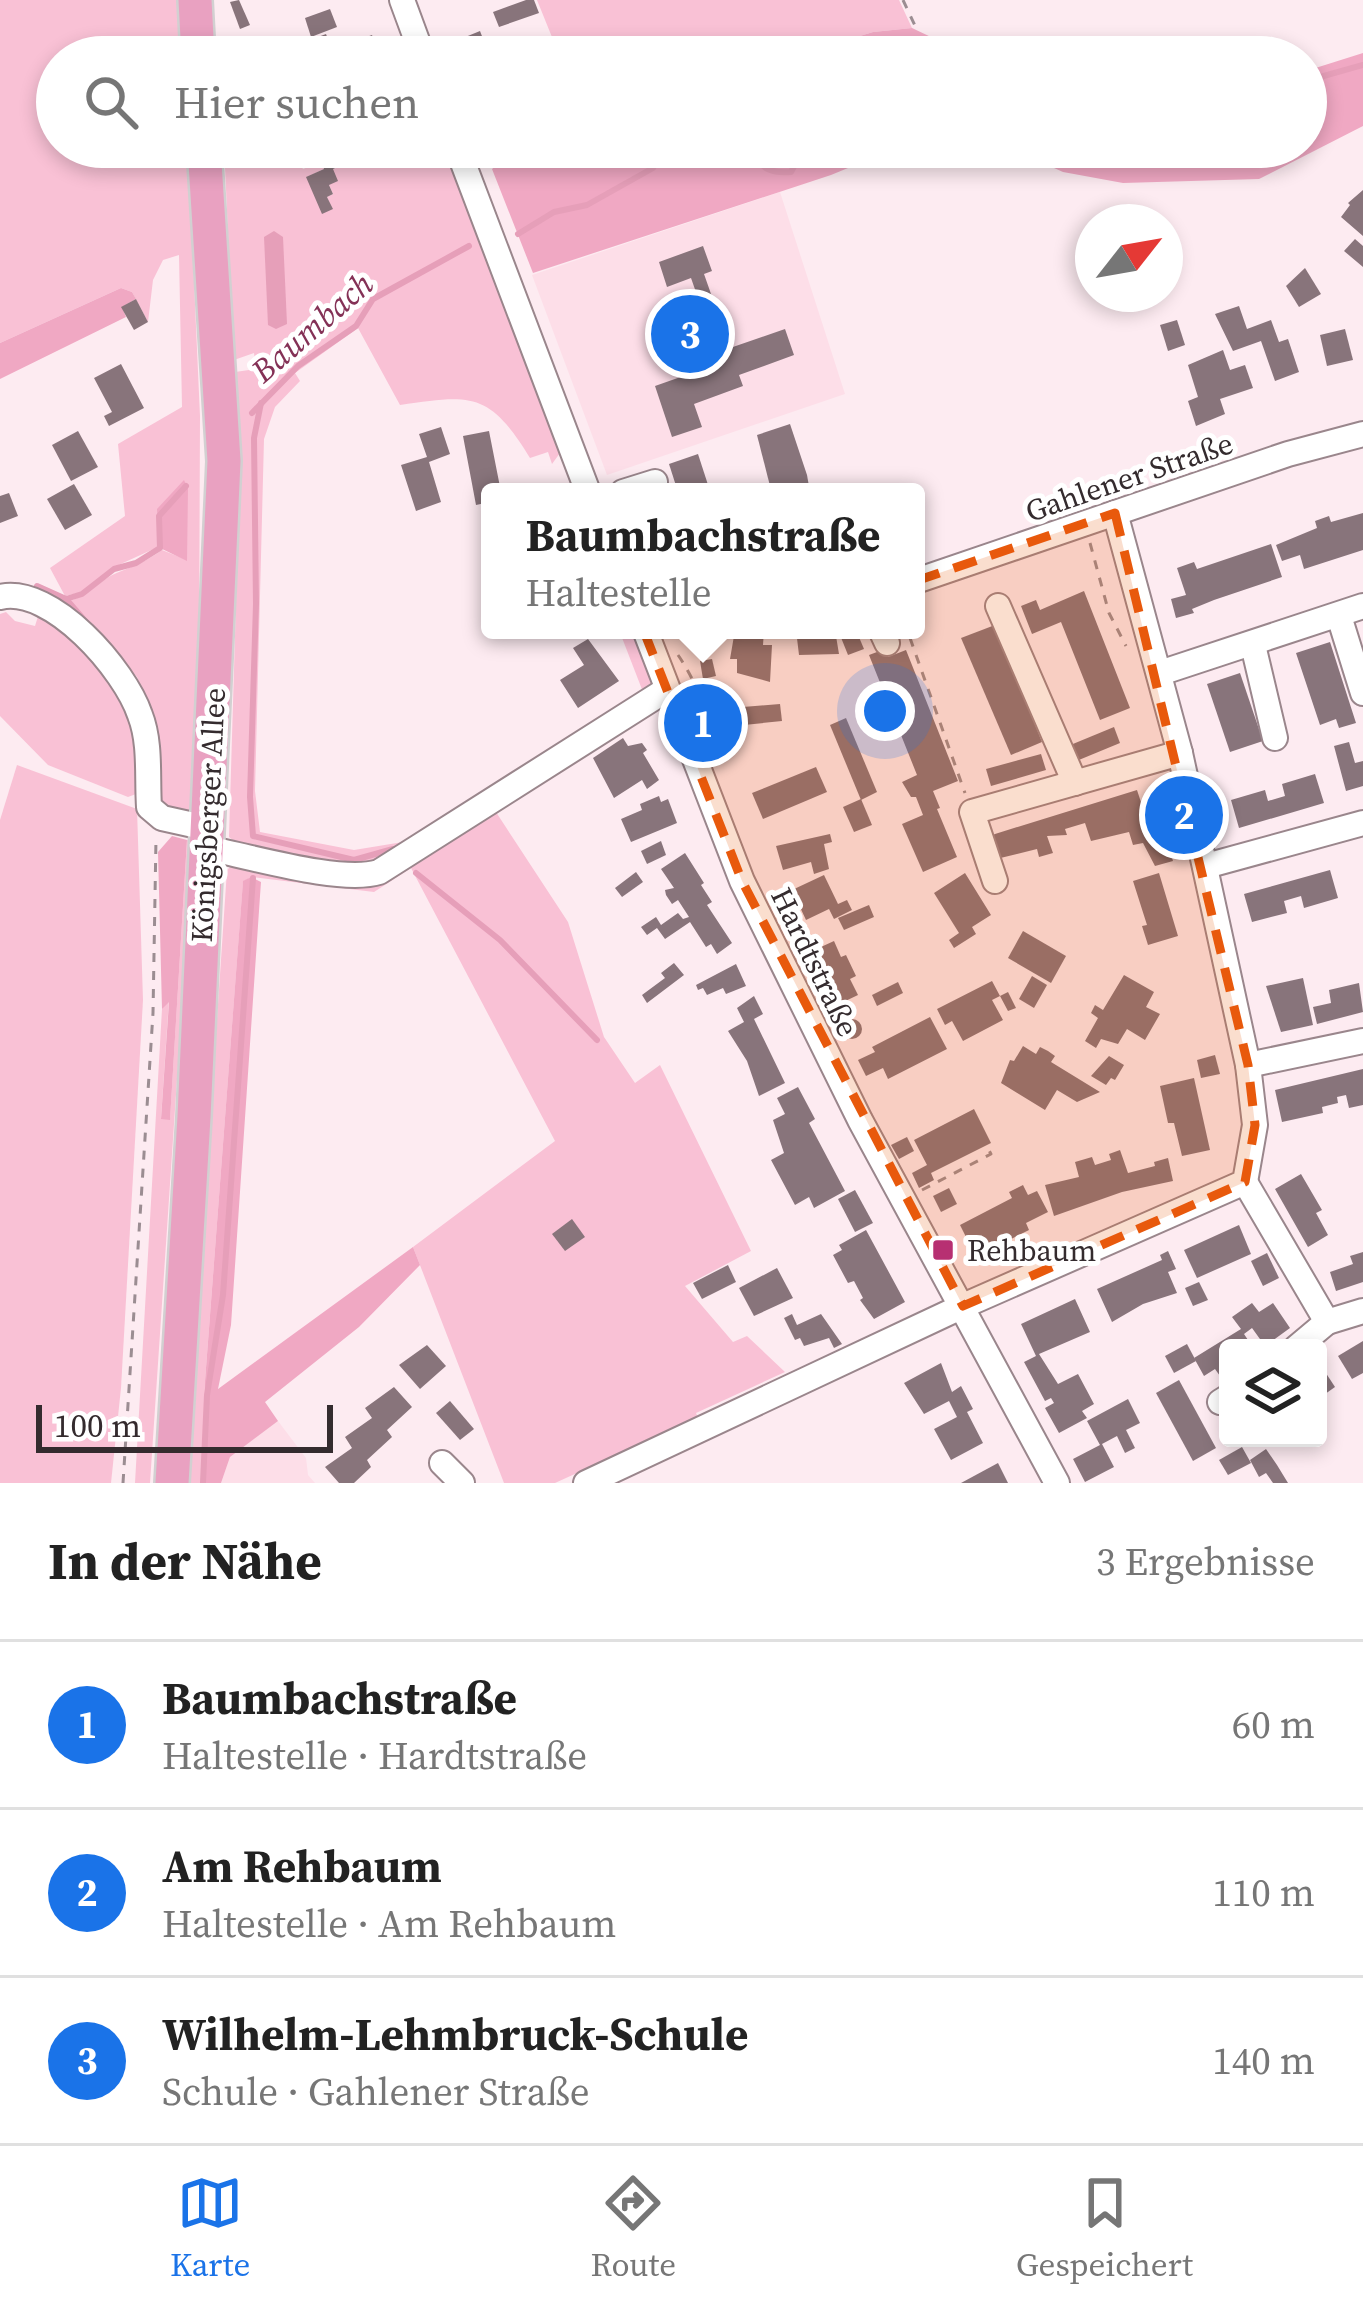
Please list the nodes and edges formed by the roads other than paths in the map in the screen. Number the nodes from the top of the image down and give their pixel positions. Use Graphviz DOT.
graph roads {
  1 [pos="195,0"];
  2 [pos="402,0"];
  3 [pos="197,36"];
  4 [pos="415,36"];
  5 [pos="205,168"];
  6 [pos="465,168"];
  7 [pos="1363,434"];
  8 [pos="655,482"];
  9 [pos="585,483"];
  10 [pos="652,483"];
  11 [pos="1115,513"];
  12 [pos="925,578"];
  13 [pos="0,597"];
  14 [pos="998,606"];
  15 [pos="1351,611"];
  16 [pos="647,639"];
  17 [pos="1253,645"];
  18 [pos="1160,673"];
  19 [pos="666,690"];
  20 [pos="1363,693"];
  21 [pos="1275,738"];
  22 [pos="1180,753"];
  23 [pos="1075,783"];
  24 [pos="1363,823"];
  25 [pos="207,838"];
  26 [pos="1206,866"];
  27 [pos="995,881"];
  28 [pos="1363,1041"];
  29 [pos="1248,1065"];
  30 [pos="1245,1182"];
  31 [pos="963,1306"];
  32 [pos="1363,1311"];
  33 [pos="1327,1322"];
  34 [pos="1307,1339"];
  35 [pos="442,1463"];
  36 [pos="172,1483"];
  37 [pos="462,1483"];
  38 [pos="586,1483"];
  39 [pos="1058,1483"];
  1 -- 3 [label="main road"];
  2 -- 4 [label="street"];
  5 -- 25 [label="main road, Königsberger Allee"];
  6 -- 9 [label="street"];
  7 -- 11 [label="street, Gahlener Straße"];
  8 -- 10 [label="street"];
  11 -- 12 [label="street, Gahlener Straße"];
  11 -- 18 [label="street"];
  13 -- 25 [label="street"];
  14 -- 23 [label="street"];
  15 -- 17 [label="street"];
  15 -- 20 [label="street"];
  16 -- 19 [label="street, Hardtstraße"];
  17 -- 18 [label="street"];
  17 -- 21 [label="street"];
  18 -- 22 [label="street"];
  19 -- 25 [label="street"];
  19 -- 31 [label="street, Hardtstraße"];
  22 -- 23 [label="street"];
  22 -- 26 [label="street"];
  23 -- 27 [label="street"];
  24 -- 26 [label="street"];
  25 -- 36 [label="main road, Königsberger Allee"];
  26 -- 29 [label="street"];
  28 -- 29 [label="street"];
  29 -- 30 [label="street"];
  30 -- 31 [label="street"];
  30 -- 33 [label="street"];
  31 -- 38 [label="street"];
  31 -- 39 [label="street, Hardtstraße"];
  32 -- 33 [label="street"];
  33 -- 34 [label="street"];
  35 -- 37 [label="street"];
}
